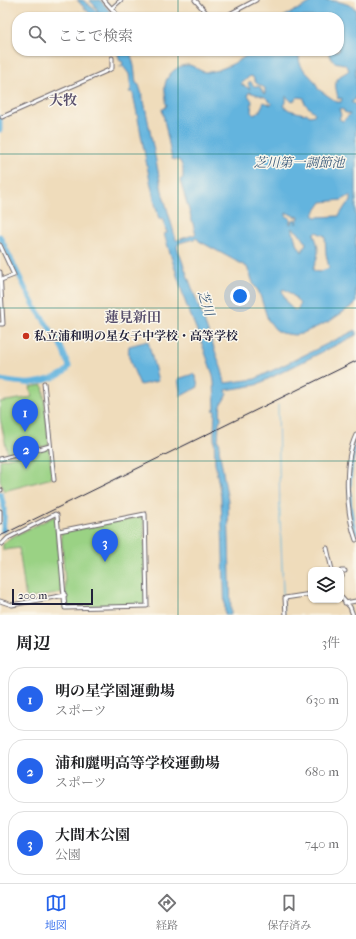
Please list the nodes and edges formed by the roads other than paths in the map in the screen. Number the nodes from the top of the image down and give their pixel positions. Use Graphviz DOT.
graph roads {
  1 [pos="104,0"];
  2 [pos="121,0"];
  3 [pos="195,0"];
  4 [pos="246,0"];
  5 [pos="256,0"];
  6 [pos="248,4"];
  7 [pos="112,8"];
  8 [pos="115,12"];
  9 [pos="206,12"];
  10 [pos="233,12"];
  11 [pos="112,58"];
  12 [pos="2,117"];
  13 [pos="0,245"];
  14 [pos="0,256"];
  15 [pos="6,256"];
  16 [pos="0,272"];
  17 [pos="1,280"];
  18 [pos="0,324"];
  19 [pos="44,383"];
  20 [pos="356,435"];
  21 [pos="50,446"];
  22 [pos="0,458"];
  23 [pos="54,480"];
  24 [pos="0,511"];
  25 [pos="0,522"];
  26 [pos="59,531"];
  27 [pos="356,540"];
  28 [pos="2,544"];
  29 [pos="327,548"];
  30 [pos="331,567"];
  31 [pos="308,594"];
  32 [pos="65,595"];
  33 [pos="0,601"];
  34 [pos="356,601"];
  35 [pos="345,603"];
  36 [pos="286,615"];
  37 [pos="354,615"];
  1 -- 7 [label="street"];
  2 -- 7 [label="street"];
  3 -- 9 [label="street"];
  4 -- 6 [label="street"];
  5 -- 6 [label="street"];
  6 -- 10 [label="street"];
  7 -- 8 [label="street"];
  11 -- 12 [label="street"];
  13 -- 15 [label="street"];
  14 -- 15 [label="street"];
  15 -- 17 [label="street"];
  16 -- 17 [label="street"];
  17 -- 18 [label="street"];
  19 -- 21 [label="street"];
  20 -- 27 [label="street"];
  21 -- 22 [label="street"];
  21 -- 23 [label="street"];
  24 -- 25 [label="street"];
  26 -- 28 [label="street"];
  26 -- 32 [label="street"];
  26 -- 32 [label="street"];
  29 -- 30 [label="street"];
  31 -- 36 [label="street"];
  32 -- 33 [label="street"];
  34 -- 35 [label="street"];
  35 -- 37 [label="street"];
}
